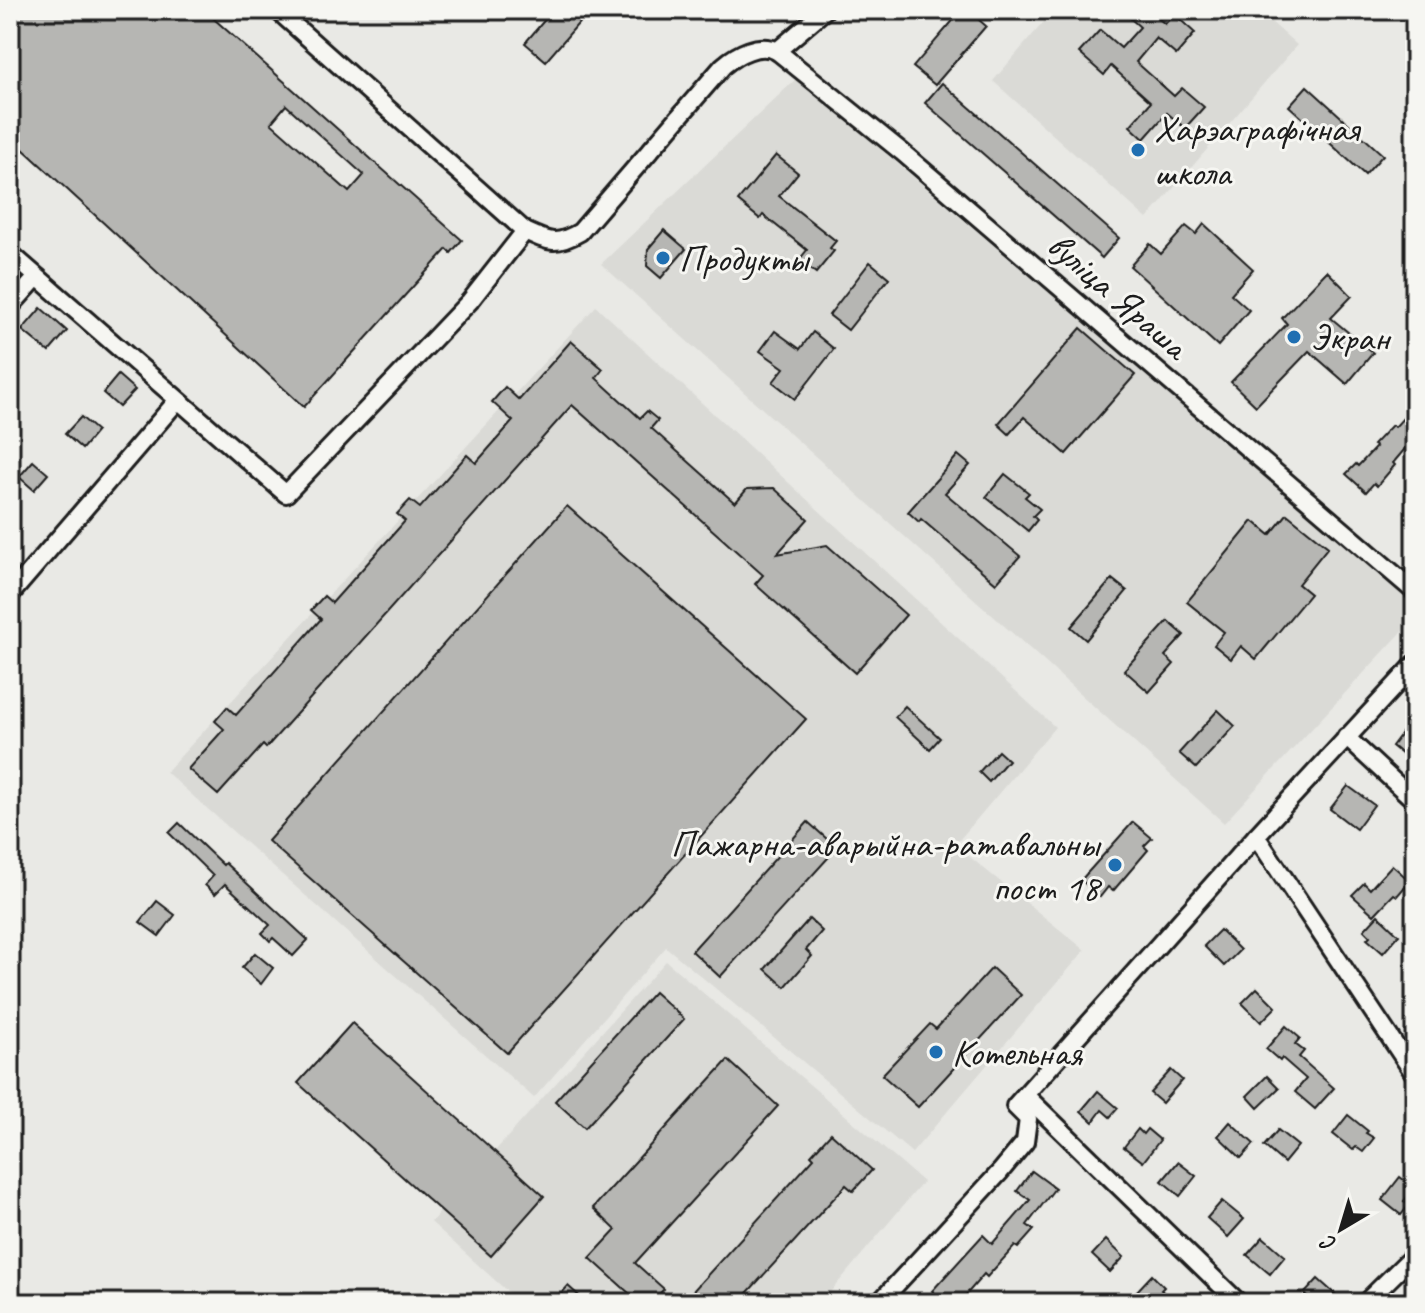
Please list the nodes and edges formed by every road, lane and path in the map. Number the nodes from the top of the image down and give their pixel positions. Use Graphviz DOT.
graph roads {
  1 [pos="277,10"];
  2 [pos="825,10"];
  3 [pos="777,51"];
  4 [pos="525,231"];
  5 [pos="10,253"];
  6 [pos="37,277"];
  7 [pos="10,307"];
  8 [pos="177,401"];
  9 [pos="1415,592"];
  10 [pos="10,595"];
  11 [pos="1415,664"];
  12 [pos="1346,737"];
  13 [pos="1415,801"];
  14 [pos="1256,836"];
  15 [pos="1415,1075"];
  16 [pos="1025,1095"];
  17 [pos="1415,1254"];
  18 [pos="879,1303"];
  19 [pos="1239,1303"];
  20 [pos="1365,1303"];
  1 -- 4 [label="street"];
  2 -- 3 [label="street"];
  3 -- 4 [label="street"];
  3 -- 9 [label="street, вуліца Яраша"];
  4 -- 8 [label="street"];
  5 -- 6 [label="street"];
  6 -- 7 [label="street"];
  6 -- 8 [label="street"];
  8 -- 10 [label="street"];
  11 -- 12 [label="street"];
  12 -- 13 [label="street"];
  12 -- 14 [label="street"];
  14 -- 15 [label="street"];
  14 -- 16 [label="street"];
  16 -- 18 [label="street"];
  16 -- 19 [label="street"];
  17 -- 20 [label="street"];
}
